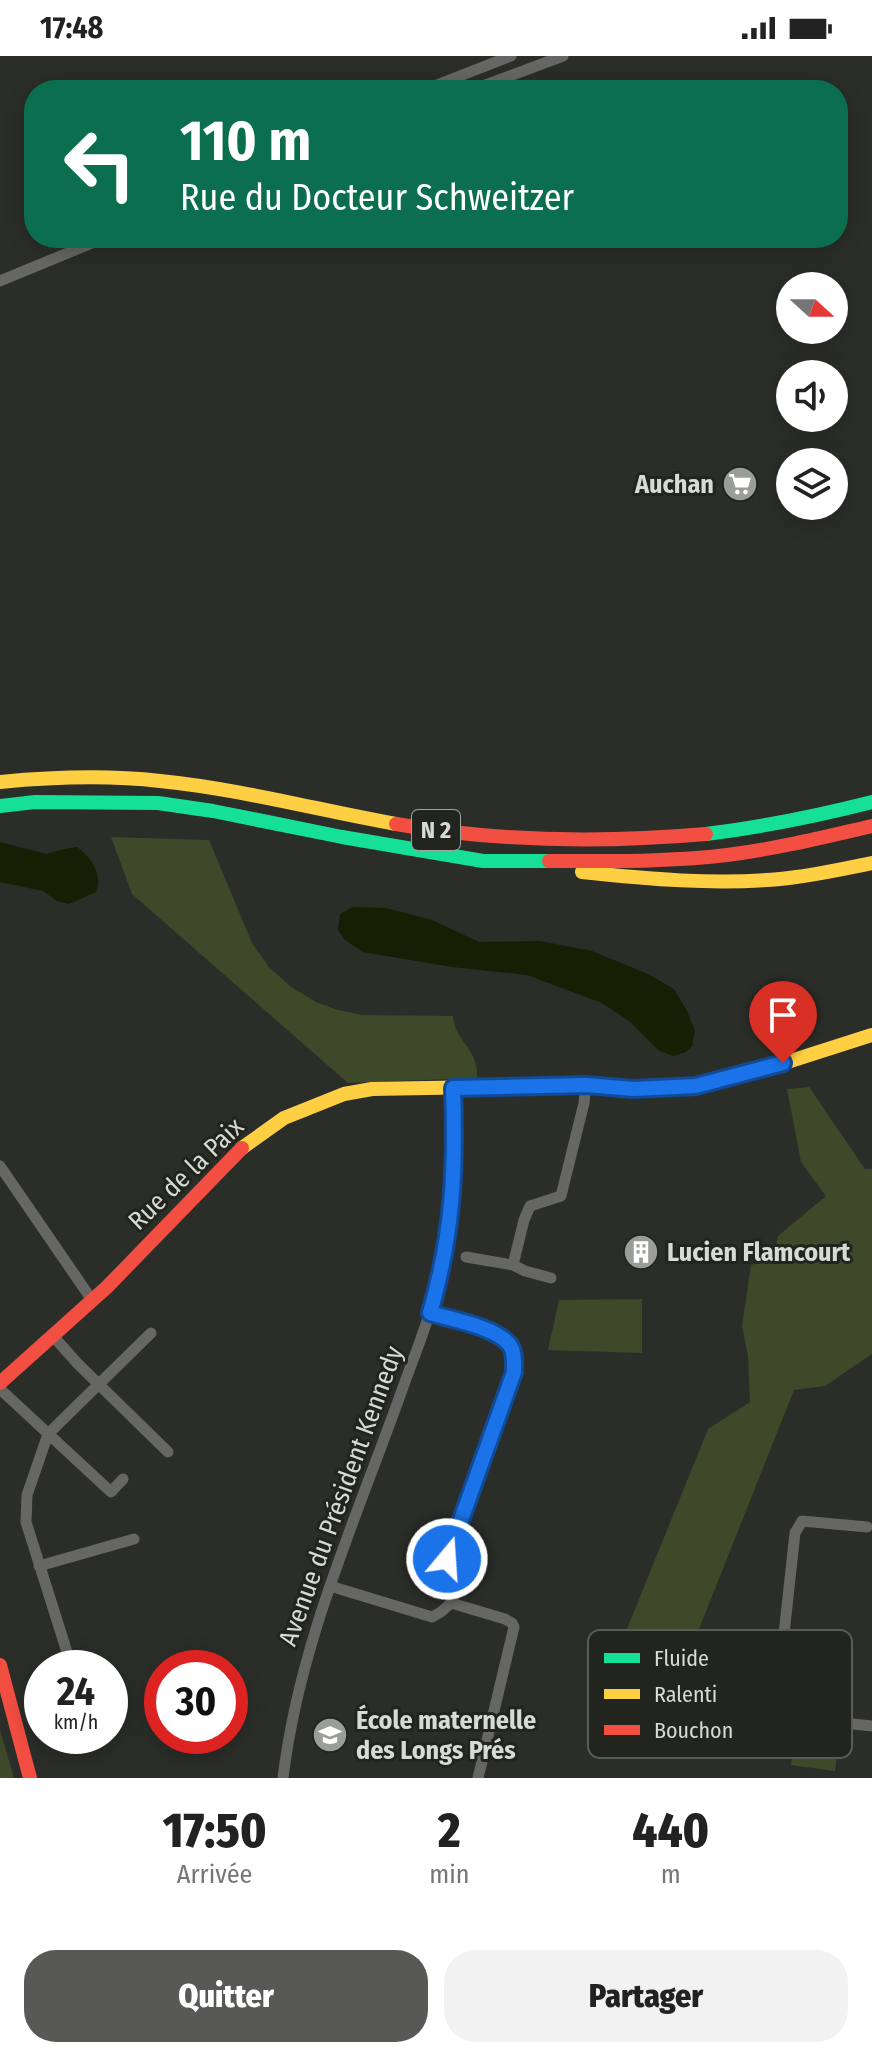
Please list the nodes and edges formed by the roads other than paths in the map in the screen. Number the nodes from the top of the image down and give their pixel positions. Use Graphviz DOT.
graph roads {
  1 [pos="511,56"];
  2 [pos="563,56"];
  3 [pos="450,80"];
  4 [pos="499,80"];
  5 [pos="80,248"];
  6 [pos="0,281"];
  7 [pos="0,782"];
  8 [pos="872,802"];
  9 [pos="0,806"];
  10 [pos="872,826"];
  11 [pos="483,861"];
  12 [pos="872,863"];
  13 [pos="872,1035"];
  14 [pos="586,1085"];
  15 [pos="453,1088"];
  16 [pos="0,1166"];
  17 [pos="466,1257"];
  18 [pos="513,1265"];
  19 [pos="551,1278"];
  20 [pos="92,1300"];
  21 [pos="430,1313"];
  22 [pos="151,1333"];
  23 [pos="53,1336"];
  24 [pos="1,1382"];
  25 [pos="98,1385"];
  26 [pos="48,1434"];
  27 [pos="168,1452"];
  28 [pos="123,1479"];
  29 [pos="867,1527"];
  30 [pos="134,1539"];
  31 [pos="39,1566"];
  32 [pos="330,1586"];
  33 [pos="451,1603"];
  34 [pos="784,1630"];
  35 [pos="66,1650"];
  36 [pos="0,1665"];
  37 [pos="852,1724"];
  38 [pos="872,1726"];
  39 [pos="30,1778"];
  40 [pos="283,1778"];
  41 [pos="478,1778"];
  1 -- 3 [label="street"];
  2 -- 4 [label="street"];
  5 -- 6 [label="street"];
  7 -- 8 [label="main road, N 2"];
  9 -- 11 [label="main road, N 2"];
  10 -- 11 [label="main road, N 2"];
  11 -- 12 [label="main road"];
  13 -- 14 [label="main road, Rue de la Paix"];
  14 -- 15 [label="main road, Rue de la Paix"];
  14 -- 18 [label="street"];
  15 -- 20 [label="main road, Rue de la Paix"];
  15 -- 21 [label="street, Avenue du Président Kennedy"];
  16 -- 20 [label="street"];
  17 -- 18 [label="street"];
  18 -- 19 [label="street"];
  20 -- 23 [label="main road, Rue de la Paix"];
  21 -- 32 [label="street, Avenue du Président Kennedy"];
  21 -- 33 [label="street"];
  22 -- 25 [label="street"];
  23 -- 24 [label="main road, Rue de la Paix"];
  23 -- 25 [label="street"];
  24 -- 26 [label="street"];
  25 -- 26 [label="street"];
  25 -- 27 [label="street"];
  26 -- 28 [label="street"];
  26 -- 31 [label="street"];
  29 -- 34 [label="street"];
  30 -- 31 [label="street"];
  31 -- 35 [label="street"];
  32 -- 33 [label="street"];
  32 -- 40 [label="street, Avenue du Président Kennedy"];
  33 -- 41 [label="street"];
  36 -- 39 [label="main road"];
  37 -- 38 [label="street"];
}
